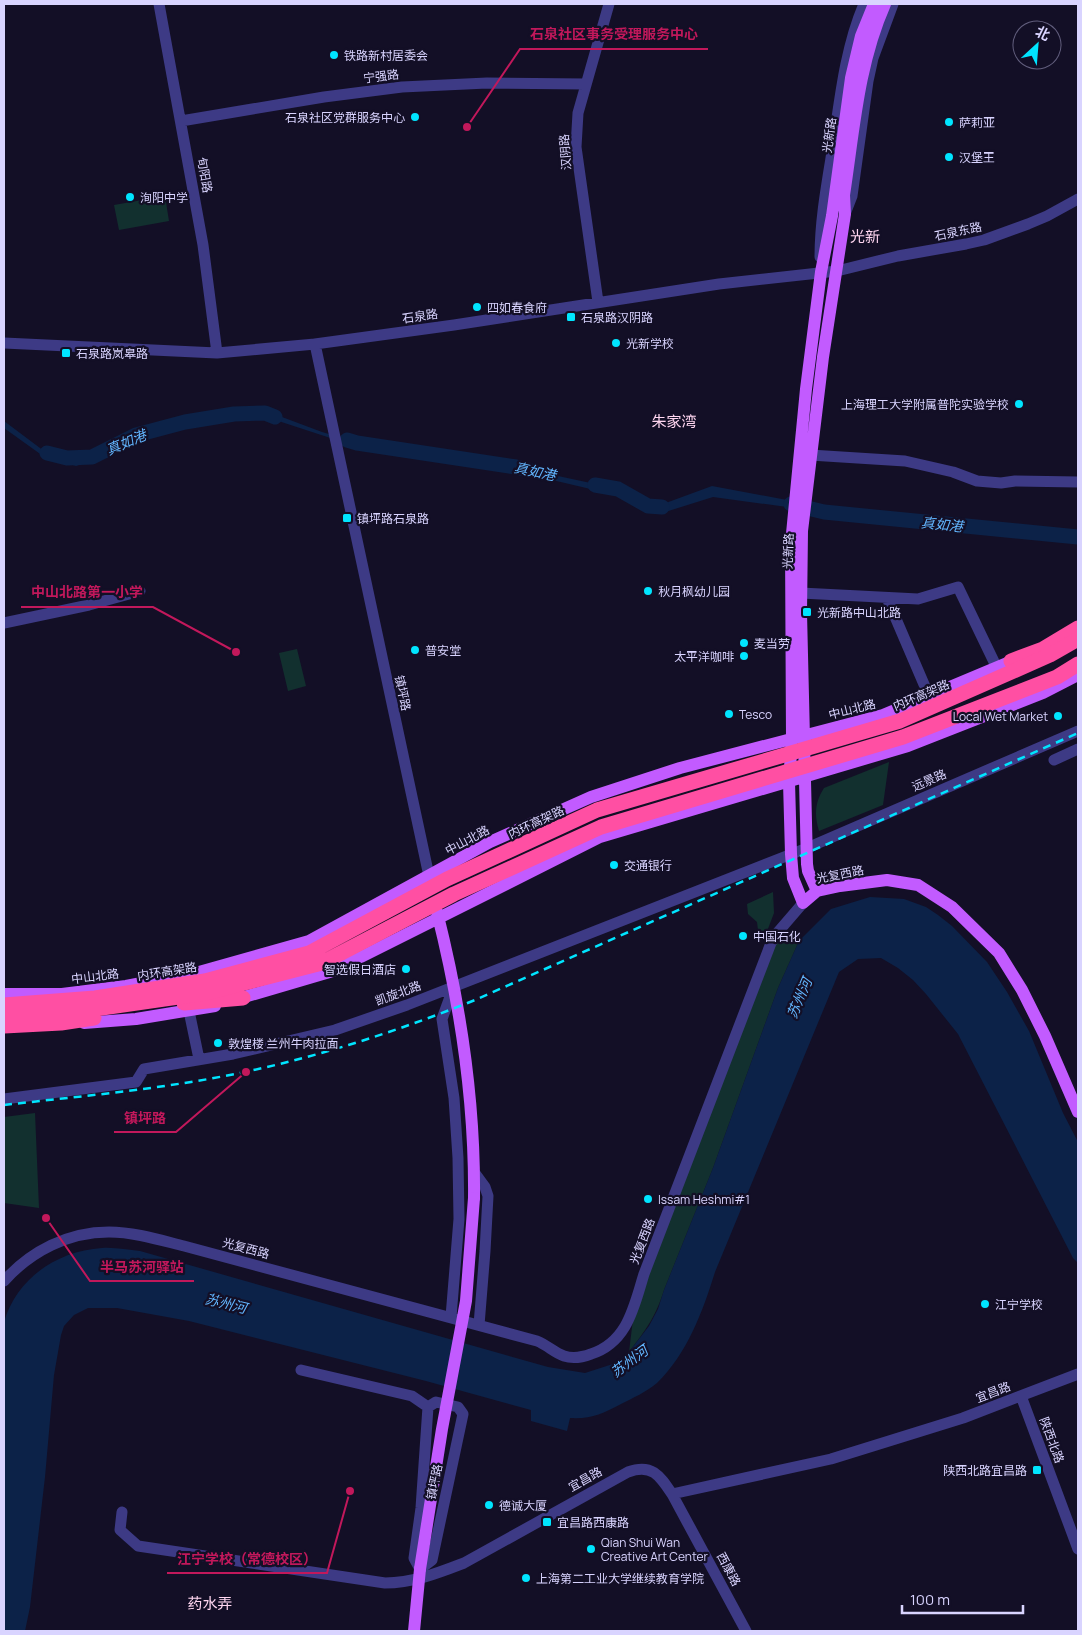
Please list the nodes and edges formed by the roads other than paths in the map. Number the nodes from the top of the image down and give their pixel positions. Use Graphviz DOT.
graph roads {
  1 [pos="159,4"];
  2 [pos="609,4"];
  3 [pos="864,4"];
  4 [pos="874,4"];
  5 [pos="885,4"];
  6 [pos="893,4"];
  7 [pos="586,84"];
  8 [pos="181,121"];
  9 [pos="843,170"];
  10 [pos="1078,199"];
  11 [pos="844,214"];
  12 [pos="837,271"];
  13 [pos="820,272"];
  14 [pos="598,302"];
  15 [pos="4,343"];
  16 [pos="315,344"];
  17 [pos="217,353"];
  18 [pos="810,455"];
  19 [pos="803,468"];
  20 [pos="1078,482"];
  21 [pos="799,511"];
  22 [pos="140,591"];
  23 [pos="801,593"];
  24 [pos="887,598"];
  25 [pos="4,623"];
  26 [pos="1078,627"];
  27 [pos="1078,639"];
  28 [pos="1012,661"];
  29 [pos="1078,664"];
  30 [pos="997,668"];
  31 [pos="1078,675"];
  32 [pos="929,696"];
  33 [pos="1078,731"];
  34 [pos="805,735"];
  35 [pos="792,739"];
  36 [pos="1078,749"];
  37 [pos="1054,760"];
  38 [pos="806,777"];
  39 [pos="789,782"];
  40 [pos="807,848"];
  41 [pos="791,854"];
  42 [pos="428,876"];
  43 [pos="817,891"];
  44 [pos="802,903"];
  45 [pos="439,918"];
  46 [pos="454,986"];
  47 [pos="4,994"];
  48 [pos="243,998"];
  49 [pos="4,1005"];
  50 [pos="187,1007"];
  51 [pos="4,1015"];
  52 [pos="4,1025"];
  53 [pos="198,1060"];
  54 [pos="4,1099"];
  55 [pos="1078,1112"];
  56 [pos="474,1172"];
  57 [pos="4,1281"];
  58 [pos="451,1318"];
  59 [pos="479,1325"];
  60 [pos="301,1370"];
  61 [pos="1078,1374"];
  62 [pos="1021,1396"];
  63 [pos="428,1407"];
  64 [pos="672,1494"];
  65 [pos="122,1512"];
  66 [pos="1078,1550"];
  67 [pos="419,1574"];
  68 [pos="414,1631"];
  69 [pos="746,1631"];
  1 -- 8 [label="street, 旬阳路"];
  2 -- 7 [label="street, 汉阴路"];
  3 -- 13 [label="street, 光新路"];
  4 -- 9 [label="main road, 光新路"];
  5 -- 9 [label="main road, 光新路"];
  6 -- 11 [label="street, 光新路"];
  7 -- 8 [label="street, 宁强路"];
  7 -- 14 [label="street, 汉阴路"];
  8 -- 17 [label="street, 旬阳路"];
  9 -- 11 [label="main road, 光新路"];
  9 -- 13 [label="main road, 光新路"];
  10 -- 12 [label="street, 石泉东路"];
  11 -- 12 [label="main road, 光新路"];
  12 -- 13 [label="street, 石泉路"];
  12 -- 18 [label="main road, 光新路"];
  13 -- 14 [label="street, 石泉路"];
  13 -- 19 [label="main road, 光新路"];
  14 -- 16 [label="street, 石泉路"];
  15 -- 17 [label="street, 石泉路"];
  16 -- 17 [label="street, 石泉路"];
  16 -- 42 [label="street, 镇坪路"];
  18 -- 19 [label="main road, 光新路"];
  18 -- 20 [label="street"];
  19 -- 21 [label="main road, 光新路"];
  21 -- 23 [label="main road, 光新路"];
  21 -- 35 [label="main road, 光新路"];
  22 -- 25 [label="street"];
  23 -- 24 [label="street"];
  23 -- 34 [label="main road, 光新路"];
  24 -- 30 [label="street"];
  24 -- 32 [label="street"];
  26 -- 28 [label="main road, 中山北路"];
  26 -- 28 [label="highway"];
  27 -- 49 [label="highway, 内环高架路, bridge"];
  28 -- 30 [label="main road, 中山北路"];
  29 -- 51 [label="highway, bridge"];
  30 -- 32 [label="main road, 中山北路"];
  31 -- 38 [label="main road"];
  32 -- 34 [label="main road, 中山北路"];
  33 -- 40 [label="street, 远景路"];
  34 -- 35 [label="main road, 中山北路"];
  34 -- 38 [label="main road, 光新路"];
  35 -- 39 [label="main road, 光新路"];
  35 -- 42 [label="main road, 中山北路"];
  36 -- 37 [label="street"];
  38 -- 39 [label="main road"];
  38 -- 40 [label="main road, 光新路"];
  39 -- 41 [label="main road, 光新路"];
  39 -- 45 [label="main road"];
  40 -- 41 [label="street, 远景路"];
  40 -- 43 [label="main road, 光新路"];
  41 -- 44 [label="main road, 光新路"];
  41 -- 46 [label="street, 凯旋北路"];
  42 -- 45 [label="main road, 镇坪路"];
  42 -- 47 [label="main road, 中山北路"];
  43 -- 44 [label="main road, 光复西路"];
  43 -- 55 [label="main road, 光复西路"];
  44 -- 59 [label="street, 光复西路"];
  45 -- 46 [label="main road, 镇坪路"];
  45 -- 48 [label="main road"];
  46 -- 53 [label="street, 凯旋北路"];
  46 -- 56 [label="main road, 镇坪路"];
  46 -- 58 [label="street"];
  48 -- 50 [label="highway"];
  50 -- 52 [label="highway, bridge"];
  50 -- 53 [label="street"];
  53 -- 54 [label="street, 凯旋北路"];
  56 -- 59 [label="street"];
  56 -- 67 [label="main road, 镇坪路, bridge"];
  57 -- 58 [label="street, 光复西路"];
  58 -- 59 [label="street, 光复西路"];
  60 -- 63 [label="street"];
  61 -- 62 [label="street, 宜昌路"];
  62 -- 64 [label="street, 宜昌路"];
  62 -- 66 [label="street, 陕西北路"];
  63 -- 67 [label="street, 镇坪路"];
  63 -- 67 [label="street, 镇坪路"];
  64 -- 67 [label="street, 宜昌路"];
  64 -- 69 [label="street, 西康路"];
  65 -- 67 [label="street, 宜昌路"];
  67 -- 68 [label="main road"];
}
